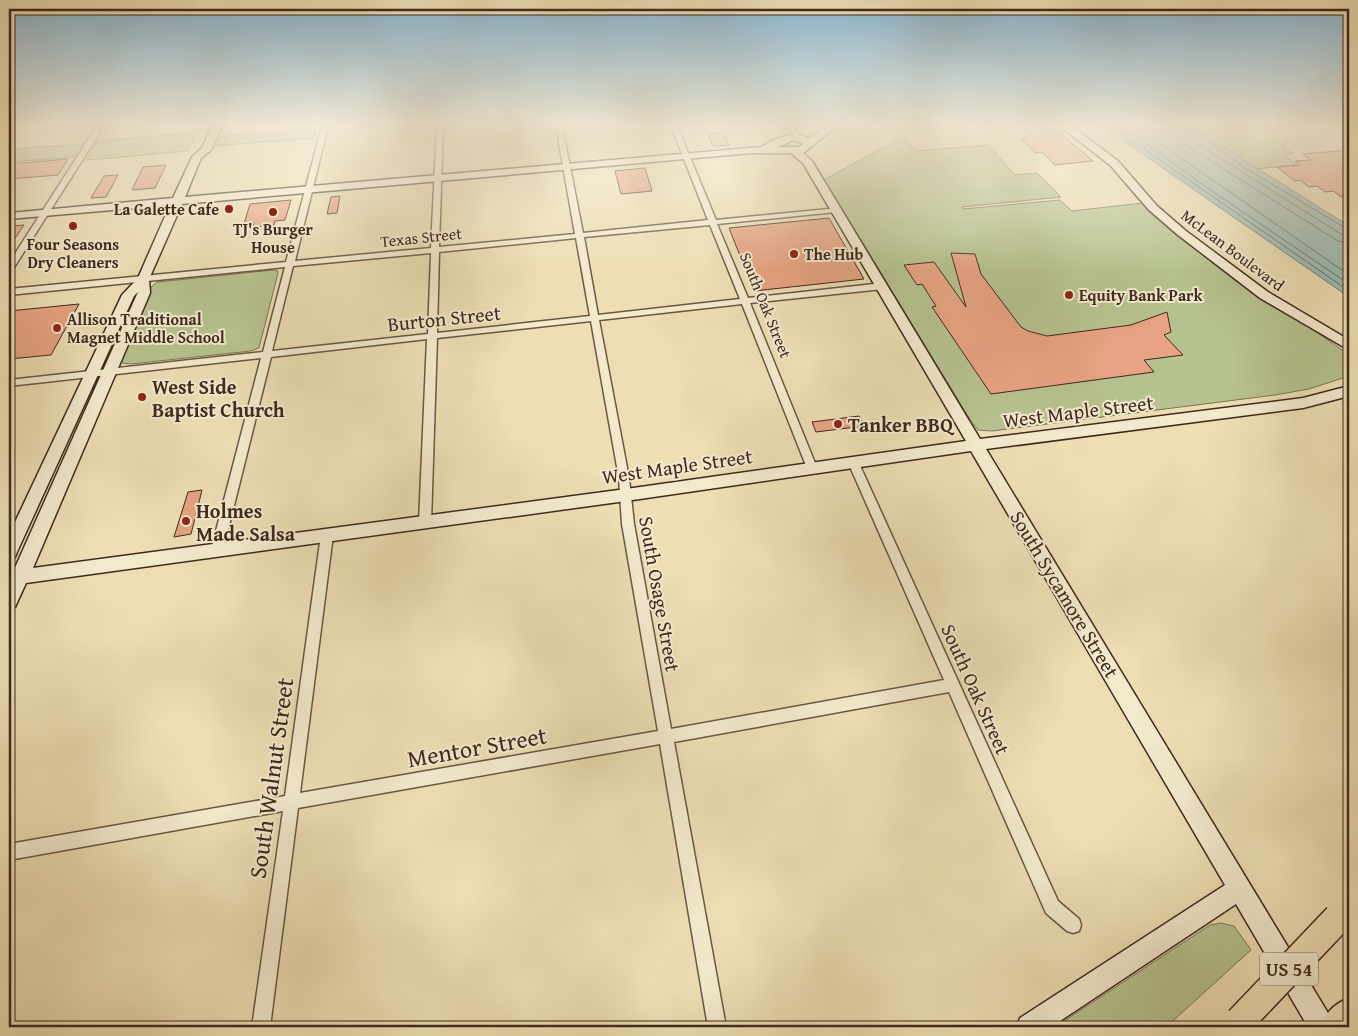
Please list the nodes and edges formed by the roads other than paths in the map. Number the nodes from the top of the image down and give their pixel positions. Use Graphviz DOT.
graph roads {
  1 [pos="70,174"];
  2 [pos="190,174"];
  3 [pos="312,174"];
  4 [pos="438,174"];
  5 [pos="481,174"];
  6 [pos="568,174"];
  7 [pos="693,174"];
  8 [pos="815,174"];
  9 [pos="1123,174"];
  10 [pos="438,178"];
  11 [pos="308,190"];
  12 [pos="178,201"];
  13 [pos="836,210"];
  14 [pos="45,212"];
  15 [pos="9,216"];
  16 [pos="713,222"];
  17 [pos="580,236"];
  18 [pos="436,250"];
  19 [pos="290,265"];
  20 [pos="9,270"];
  21 [pos="143,279"];
  22 [pos="883,286"];
  23 [pos="9,292"];
  24 [pos="746,302"];
  25 [pos="595,319"];
  26 [pos="433,337"];
  27 [pos="1349,346"];
  28 [pos="267,355"];
  29 [pos="110,372"];
  30 [pos="90,374"];
  31 [pos="9,383"];
  32 [pos="1349,391"];
  33 [pos="976,444"];
  34 [pos="853,462"];
  35 [pos="812,468"];
  36 [pos="626,495"];
  37 [pos="425,522"];
  38 [pos="327,535"];
  39 [pos="217,550"];
  40 [pos="9,552"];
  41 [pos="14,578"];
  42 [pos="9,602"];
  43 [pos="952,685"];
  44 [pos="666,738"];
  45 [pos="291,801"];
  46 [pos="9,852"];
  47 [pos="1240,888"];
  48 [pos="1344,912"];
  49 [pos="1073,925"];
  50 [pos="1349,1014"];
  51 [pos="1234,1025"];
  52 [pos="261,1027"];
  53 [pos="717,1027"];
  54 [pos="1030,1027"];
  55 [pos="1322,1027"];
  56 [pos="1337,1027"];
  1 -- 14 [label="street"];
  2 -- 12 [label="street"];
  3 -- 11 [label="street"];
  4 -- 10 [label="street"];
  5 -- 10 [label="street"];
  6 -- 17 [label="street, South Osage Street"];
  7 -- 16 [label="street, South Oak Street"];
  8 -- 13 [label="street, South Sycamore Street"];
  9 -- 27 [label="street, McLean Boulevard"];
  10 -- 11 [label="street"];
  10 -- 18 [label="street"];
  11 -- 12 [label="street"];
  11 -- 19 [label="street"];
  12 -- 14 [label="street"];
  12 -- 21 [label="street"];
  13 -- 16 [label="street, Texas Street"];
  13 -- 22 [label="street, South Sycamore Street"];
  14 -- 15 [label="street"];
  14 -- 20 [label="street"];
  16 -- 17 [label="street, Texas Street"];
  16 -- 24 [label="street, South Oak Street"];
  17 -- 18 [label="street, Texas Street"];
  17 -- 25 [label="street, South Osage Street"];
  18 -- 19 [label="street, Texas Street"];
  18 -- 26 [label="street"];
  19 -- 21 [label="street, Texas Street"];
  19 -- 28 [label="street"];
  21 -- 23 [label="street, Texas Street"];
  21 -- 29 [label="street"];
  21 -- 30 [label="street"];
  22 -- 24 [label="street, Burton Street"];
  22 -- 33 [label="street, South Sycamore Street"];
  24 -- 25 [label="street, Burton Street"];
  24 -- 35 [label="street, South Oak Street"];
  25 -- 26 [label="street, Burton Street"];
  25 -- 36 [label="street, South Osage Street"];
  26 -- 28 [label="street, Burton Street"];
  26 -- 37 [label="street"];
  28 -- 29 [label="street, Burton Street"];
  28 -- 39 [label="street"];
  29 -- 30 [label="street, Burton Street"];
  29 -- 41 [label="street"];
  30 -- 31 [label="street, Burton Street"];
  30 -- 40 [label="street"];
  32 -- 33 [label="street, West Maple Street"];
  33 -- 34 [label="street, West Maple Street"];
  33 -- 47 [label="street, South Sycamore Street"];
  34 -- 35 [label="street, West Maple Street"];
  34 -- 43 [label="street, South Oak Street"];
  35 -- 36 [label="street, West Maple Street"];
  36 -- 37 [label="street, West Maple Street"];
  36 -- 44 [label="street, South Osage Street"];
  37 -- 38 [label="street, West Maple Street"];
  38 -- 39 [label="street, West Maple Street"];
  38 -- 45 [label="street, South Walnut Street"];
  39 -- 41 [label="street, West Maple Street"];
  41 -- 42 [label="street"];
  43 -- 44 [label="street, Mentor Street"];
  43 -- 49 [label="street, South Oak Street"];
  44 -- 45 [label="street, Mentor Street"];
  44 -- 53 [label="street, South Osage Street"];
  45 -- 46 [label="street, Mentor Street"];
  45 -- 52 [label="street, South Walnut Street"];
  47 -- 54 [label="street"];
  47 -- 55 [label="street, South Sycamore Street"];
  48 -- 51 [label="highway, US 54, bridge"];
  50 -- 56 [label="highway"];
}
